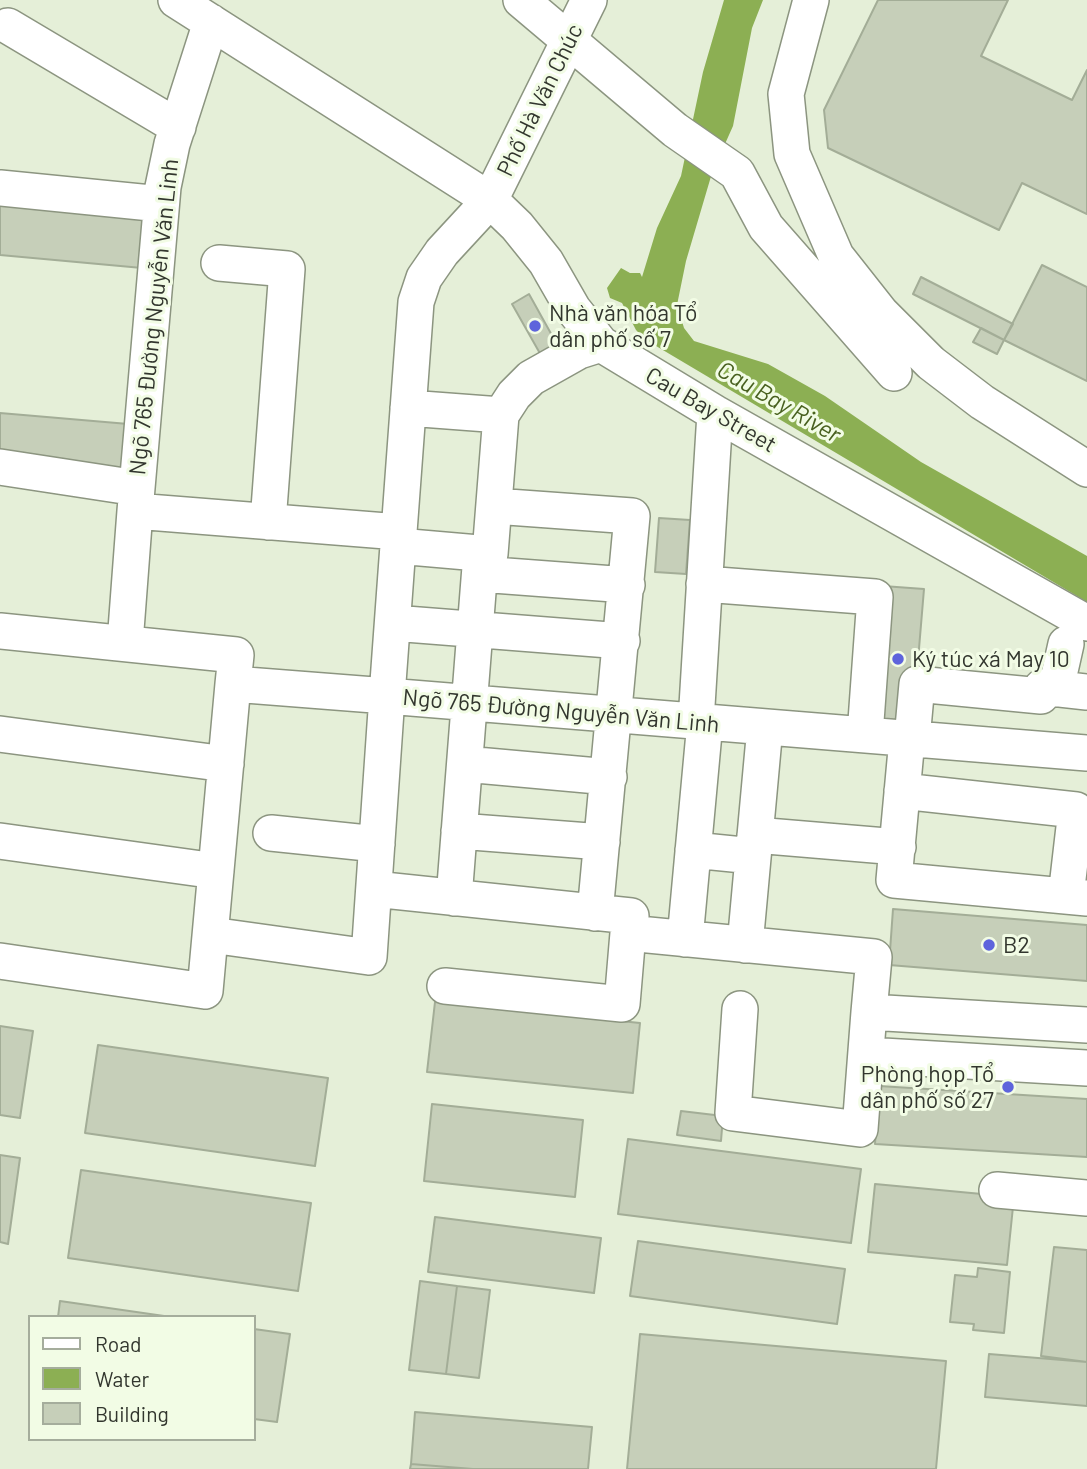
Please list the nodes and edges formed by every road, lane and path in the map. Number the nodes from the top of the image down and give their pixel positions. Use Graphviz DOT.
graph roads {
  1 [pos="176,0"];
  2 [pos="521,0"];
  3 [pos="589,0"];
  4 [pos="811,0"];
  5 [pos="211,22"];
  6 [pos="8,26"];
  7 [pos="568,42"];
  8 [pos="178,127"];
  9 [pos="0,188"];
  10 [pos="490,200"];
  11 [pos="161,204"];
  12 [pos="219,262"];
  13 [pos="601,344"];
  14 [pos="894,373"];
  15 [pos="408,408"];
  16 [pos="715,413"];
  17 [pos="502,415"];
  18 [pos="0,467"];
  19 [pos="1087,469"];
  20 [pos="136,500"];
  21 [pos="494,506"];
  22 [pos="268,522"];
  23 [pos="398,539"];
  24 [pos="481,564"];
  25 [pos="704,584"];
  26 [pos="626,585"];
  27 [pos="393,623"];
  28 [pos="475,630"];
  29 [pos="0,631"];
  30 [pos="1077,633"];
  31 [pos="622,642"];
  32 [pos="125,643"];
  33 [pos="233,684"];
  34 [pos="1061,692"];
  35 [pos="387,696"];
  36 [pos="470,703"];
  37 [pos="615,715"];
  38 [pos="701,722"];
  39 [pos="765,727"];
  40 [pos="0,734"];
  41 [pos="864,735"];
  42 [pos="910,739"];
  43 [pos="1036,749"];
  44 [pos="1087,753"];
  45 [pos="226,764"];
  46 [pos="465,764"];
  47 [pos="609,776"];
  48 [pos="902,791"];
  49 [pos="459,831"];
  50 [pos="271,833"];
  51 [pos="0,841"];
  52 [pos="602,842"];
  53 [pos="377,844"];
  54 [pos="754,845"];
  55 [pos="898,847"];
  56 [pos="693,850"];
  57 [pos="216,871"];
  58 [pos="374,889"];
  59 [pos="1077,897"];
  60 [pos="454,898"];
  61 [pos="595,914"];
  62 [pos="628,933"];
  63 [pos="211,935"];
  64 [pos="685,939"];
  65 [pos="745,945"];
  66 [pos="0,961"];
  67 [pos="445,986"];
  68 [pos="740,1009"];
  69 [pos="869,1012"];
  70 [pos="1087,1025"];
  71 [pos="866,1055"];
  72 [pos="1087,1068"];
  73 [pos="997,1190"];
  74 [pos="1087,1198"];
  1 -- 5 [label="street, Cau Bay Street"];
  2 -- 7 [label="street"];
  3 -- 7 [label="street, Phố Hà Văn Chúc"];
  4 -- 19 [label="street"];
  5 -- 8 [label="street, Ngõ 765 Đường Nguyễn Văn Linh"];
  5 -- 10 [label="street, Cau Bay Street"];
  6 -- 8 [label="street, Ngõ 765 Đường Nguyễn Văn Linh"];
  7 -- 10 [label="street, Phố Hà Văn Chúc"];
  7 -- 14 [label="street"];
  8 -- 11 [label="street, Ngõ 765 Đường Nguyễn Văn Linh"];
  9 -- 11 [label="street"];
  10 -- 13 [label="street, Cau Bay Street"];
  10 -- 15 [label="street, Phố Hà Văn Chúc"];
  11 -- 20 [label="street, Ngõ 765 Đường Nguyễn Văn Linh"];
  12 -- 22 [label="street"];
  13 -- 16 [label="street, Cau Bay Street"];
  13 -- 17 [label="street"];
  15 -- 17 [label="street"];
  15 -- 23 [label="street, Ngõ 765 Đường Nguyễn Văn Linh"];
  16 -- 25 [label="street"];
  16 -- 30 [label="street, Cau Bay Street"];
  17 -- 21 [label="street"];
  18 -- 20 [label="street"];
  20 -- 22 [label="street"];
  20 -- 32 [label="street, Ngõ 765 Đường Nguyễn Văn Linh"];
  21 -- 24 [label="street"];
  21 -- 26 [label="street"];
  22 -- 23 [label="street"];
  23 -- 24 [label="street"];
  23 -- 27 [label="street, Ngõ 765 Đường Nguyễn Văn Linh"];
  24 -- 26 [label="street"];
  24 -- 28 [label="street"];
  25 -- 38 [label="street"];
  25 -- 41 [label="street"];
  26 -- 31 [label="street"];
  27 -- 28 [label="street"];
  27 -- 35 [label="street, Ngõ 765 Đường Nguyễn Văn Linh"];
  28 -- 31 [label="street"];
  28 -- 36 [label="street"];
  29 -- 32 [label="street"];
  30 -- 34 [label="street"];
  31 -- 37 [label="street"];
  32 -- 33 [label="street"];
  33 -- 35 [label="street"];
  33 -- 45 [label="street"];
  34 -- 42 [label="street"];
  34 -- 43 [label="street"];
  35 -- 36 [label="street, Ngõ 765 Đường Nguyễn Văn Linh"];
  35 -- 53 [label="street"];
  36 -- 37 [label="street, Ngõ 765 Đường Nguyễn Văn Linh"];
  36 -- 46 [label="street"];
  37 -- 38 [label="street, Ngõ 765 Đường Nguyễn Văn Linh"];
  37 -- 47 [label="street"];
  38 -- 39 [label="street, Ngõ 765 Đường Nguyễn Văn Linh"];
  38 -- 56 [label="street"];
  39 -- 41 [label="street, Ngõ 765 Đường Nguyễn Văn Linh"];
  39 -- 54 [label="street"];
  40 -- 45 [label="street"];
  41 -- 42 [label="street, Ngõ 765 Đường Nguyễn Văn Linh"];
  42 -- 43 [label="street, Ngõ 765 Đường Nguyễn Văn Linh"];
  42 -- 48 [label="street"];
  43 -- 44 [label="street, Ngõ 765 Đường Nguyễn Văn Linh"];
  45 -- 57 [label="street"];
  46 -- 47 [label="street"];
  46 -- 49 [label="street"];
  47 -- 52 [label="street"];
  48 -- 55 [label="street"];
  48 -- 59 [label="street"];
  49 -- 52 [label="street"];
  49 -- 60 [label="street"];
  50 -- 53 [label="street"];
  51 -- 57 [label="street"];
  52 -- 61 [label="street"];
  53 -- 58 [label="street"];
  54 -- 55 [label="street"];
  54 -- 56 [label="street"];
  54 -- 65 [label="street"];
  55 -- 59 [label="street"];
  56 -- 64 [label="street"];
  57 -- 63 [label="street"];
  58 -- 60 [label="street"];
  58 -- 63 [label="street"];
  60 -- 61 [label="street"];
  61 -- 62 [label="street"];
  62 -- 64 [label="street"];
  62 -- 67 [label="street"];
  63 -- 66 [label="street"];
  64 -- 65 [label="street"];
  65 -- 69 [label="street"];
  68 -- 71 [label="street"];
  69 -- 70 [label="street"];
  69 -- 71 [label="street"];
  71 -- 72 [label="street"];
  73 -- 74 [label="street"];
}
